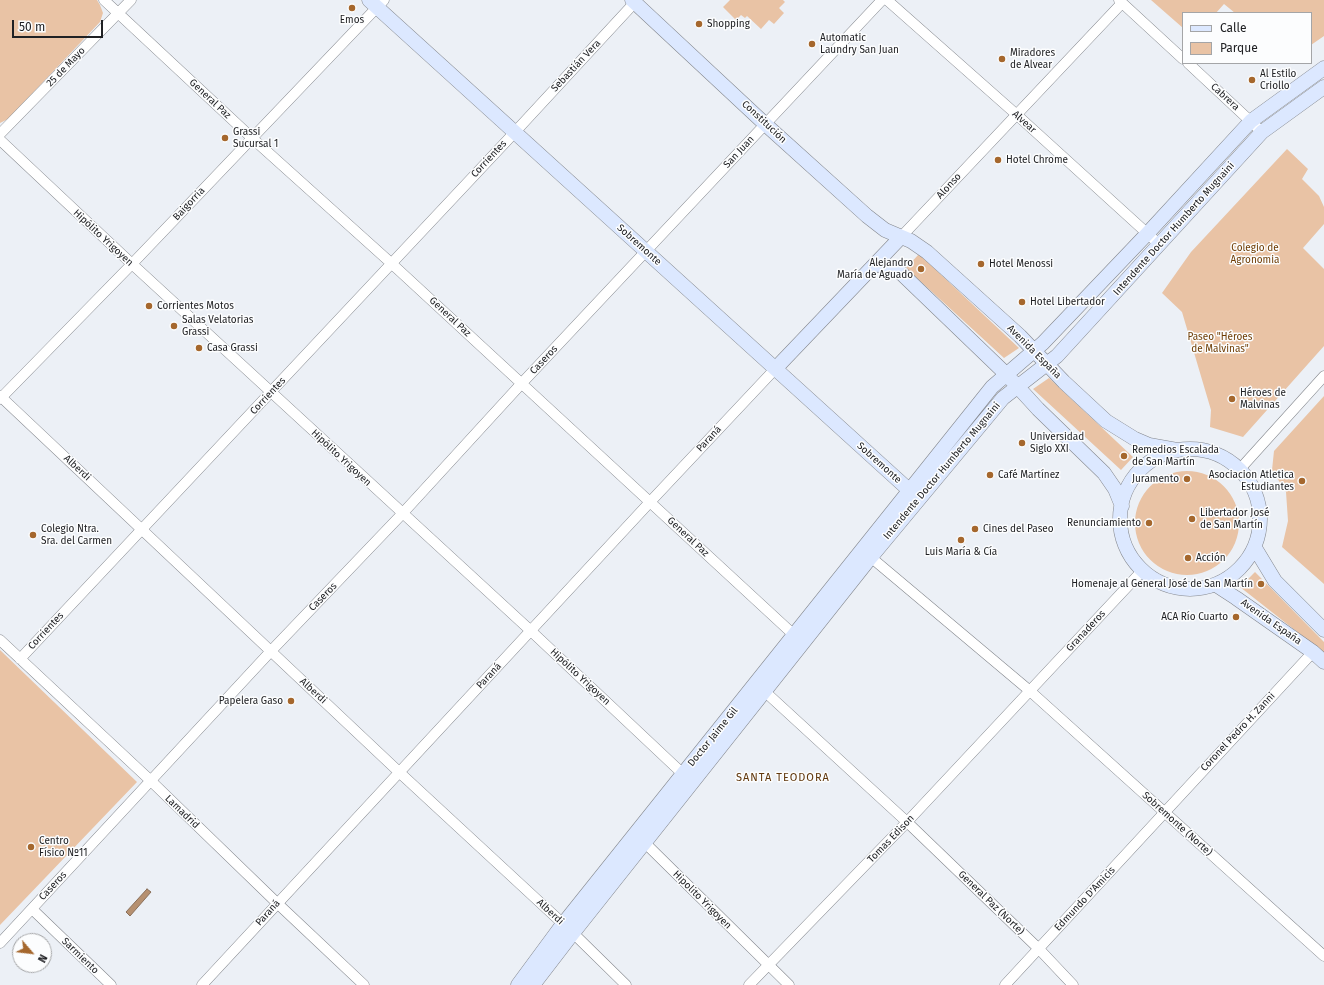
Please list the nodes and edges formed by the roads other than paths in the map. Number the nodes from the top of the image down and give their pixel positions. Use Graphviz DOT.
graph roads {
  1 [pos="104,0"];
  2 [pos="131,0"];
  3 [pos="882,0"];
  4 [pos="887,0"];
  5 [pos="635,1"];
  6 [pos="377,2"];
  7 [pos="1121,2"];
  8 [pos="118,13"];
  9 [pos="1182,58"];
  10 [pos="1189,64"];
  11 [pos="1324,68"];
  12 [pos="1324,87"];
  13 [pos="1017,115"];
  14 [pos="1251,121"];
  15 [pos="765,124"];
  16 [pos="515,132"];
  17 [pos="1262,132"];
  18 [pos="0,134"];
  19 [pos="252,138"];
  20 [pos="0,140"];
  21 [pos="1147,234"];
  22 [pos="901,237"];
  23 [pos="1160,245"];
  24 [pos="646,251"];
  25 [pos="391,263"];
  26 [pos="132,264"];
  27 [pos="875,264"];
  28 [pos="1034,352"];
  29 [pos="1047,365"];
  30 [pos="776,368"];
  31 [pos="1006,374"];
  32 [pos="1324,376"];
  33 [pos="522,383"];
  34 [pos="1018,388"];
  35 [pos="271,392"];
  36 [pos="1,397"];
  37 [pos="1177,450"];
  38 [pos="1240,469"];
  39 [pos="909,490"];
  40 [pos="650,502"];
  41 [pos="1122,506"];
  42 [pos="402,514"];
  43 [pos="142,529"];
  44 [pos="1255,548"];
  45 [pos="867,554"];
  46 [pos="1142,570"];
  47 [pos="1216,585"];
  48 [pos="1324,630"];
  49 [pos="531,631"];
  50 [pos="794,635"];
  51 [pos="0,640"];
  52 [pos="271,651"];
  53 [pos="1313,652"];
  54 [pos="20,659"];
  55 [pos="1324,662"];
  56 [pos="761,688"];
  57 [pos="1030,691"];
  58 [pos="399,772"];
  59 [pos="683,774"];
  60 [pos="150,781"];
  61 [pos="1164,812"];
  62 [pos="907,822"];
  63 [pos="640,838"];
  64 [pos="277,903"];
  65 [pos="32,910"];
  66 [pos="568,928"];
  67 [pos="0,943"];
  68 [pos="1039,949"];
  69 [pos="1324,956"];
  70 [pos="768,965"];
  71 [pos="111,985"];
  72 [pos="202,985"];
  73 [pos="364,985"];
  74 [pos="518,985"];
  75 [pos="533,985"];
  76 [pos="626,985"];
  77 [pos="749,985"];
  78 [pos="789,985"];
  79 [pos="1005,985"];
  80 [pos="1073,985"];
  1 -- 8 [label="street, General Paz"];
  2 -- 8 [label="street, 25 de Mayo"];
  3 -- 15 [label="street, San Juan"];
  4 -- 13 [label="street, Alvear"];
  5 -- 15 [label="main road, Constitución"];
  5 -- 16 [label="street, Sebastián Vera"];
  6 -- 16 [label="main road, Sobremonte"];
  6 -- 19 [label="street, Baigorria"];
  7 -- 9 [label="street"];
  7 -- 13 [label="street, Alonso"];
  8 -- 18 [label="street, 25 de Mayo"];
  8 -- 19 [label="street, General Paz"];
  10 -- 14 [label="street, Cabrera"];
  11 -- 14 [label="main road, Intendente Doctor Humberto Mugnaini"];
  12 -- 17 [label="main road, Intendente Doctor Humberto Mugnaini"];
  13 -- 21 [label="street, Alvear"];
  13 -- 22 [label="street, Alonso"];
  14 -- 17 [label="street, Cabrera"];
  14 -- 21 [label="main road, Intendente Doctor Humberto Mugnaini"];
  15 -- 22 [label="main road, Constitución"];
  15 -- 24 [label="street, San Juan"];
  16 -- 24 [label="main road, Sobremonte"];
  16 -- 25 [label="street, Corrientes"];
  17 -- 23 [label="main road, Intendente Doctor Humberto Mugnaini"];
  19 -- 25 [label="street, General Paz"];
  19 -- 26 [label="street, Baigorria"];
  20 -- 26 [label="street, Hipólito Yrigoyen"];
  21 -- 23 [label="street, Alvear"];
  21 -- 28 [label="main road, Intendente Doctor Humberto Mugnaini"];
  22 -- 27 [label="main road, Alonso"];
  22 -- 28 [label="main road, Avenida España"];
  23 -- 29 [label="main road, Intendente Doctor Humberto Mugnaini"];
  24 -- 30 [label="main road, Sobremonte"];
  24 -- 33 [label="street, Caseros"];
  25 -- 33 [label="street, General Paz"];
  25 -- 35 [label="street, Corrientes"];
  26 -- 35 [label="street, Hipólito Yrigoyen"];
  26 -- 36 [label="street, Baigorria"];
  27 -- 30 [label="main road, Alonso"];
  27 -- 31 [label="main road"];
  28 -- 29 [label="main road, Avenida España"];
  28 -- 31 [label="main road, Intendente Doctor Humberto Mugnaini"];
  29 -- 34 [label="main road, Intendente Doctor Humberto Mugnaini"];
  29 -- 37 [label="main road, Avenida España"];
  30 -- 39 [label="main road, Sobremonte"];
  30 -- 40 [label="street, Paraná"];
  31 -- 34 [label="main road"];
  31 -- 39 [label="main road, Intendente Doctor Humberto Mugnaini"];
  32 -- 38 [label="street"];
  33 -- 40 [label="street, General Paz"];
  33 -- 42 [label="street, Caseros"];
  34 -- 41 [label="main road"];
  34 -- 45 [label="main road, Intendente Doctor Humberto Mugnaini"];
  35 -- 42 [label="street, Hipólito Yrigoyen"];
  35 -- 43 [label="street, Corrientes"];
  36 -- 43 [label="street, Alberdi"];
  37 -- 38 [label="main road"];
  37 -- 41 [label="main road"];
  38 -- 44 [label="main road"];
  39 -- 45 [label="main road, Doctor Jaime Gil"];
  40 -- 49 [label="street, Paraná"];
  40 -- 50 [label="street, General Paz"];
  41 -- 46 [label="main road"];
  42 -- 49 [label="street, Hipólito Yrigoyen"];
  42 -- 52 [label="street, Caseros"];
  43 -- 52 [label="street, Alberdi"];
  43 -- 54 [label="street, Corrientes"];
  44 -- 47 [label="main road"];
  44 -- 48 [label="main road"];
  45 -- 50 [label="main road, Doctor Jaime Gil"];
  45 -- 56 [label="main road, Doctor Jaime Gil"];
  45 -- 57 [label="street"];
  46 -- 47 [label="main road"];
  46 -- 57 [label="street, Granaderos"];
  47 -- 53 [label="main road, Avenida España"];
  49 -- 58 [label="street, Paraná"];
  49 -- 59 [label="street, Hipólito Yrigoyen"];
  50 -- 56 [label="main road, Doctor Jaime Gil"];
  51 -- 54 [label="street, Lamadrid"];
  52 -- 58 [label="street, Alberdi"];
  52 -- 60 [label="street, Caseros"];
  53 -- 55 [label="main road, Avenida España"];
  53 -- 61 [label="street, Coronel Pedro H. Zanni"];
  54 -- 60 [label="street, Lamadrid"];
  56 -- 59 [label="main road, Doctor Jaime Gil"];
  56 -- 62 [label="street"];
  56 -- 63 [label="main road, Doctor Jaime Gil"];
  57 -- 61 [label="street, Sobremonte (Norte)"];
  57 -- 62 [label="street, Tomas Edison"];
  58 -- 64 [label="street, Paraná"];
  58 -- 66 [label="street, Alberdi"];
  59 -- 63 [label="main road, Doctor Jaime Gil"];
  60 -- 64 [label="street, Lamadrid"];
  60 -- 65 [label="street, Caseros"];
  61 -- 68 [label="street, Edmundo D'Amicis"];
  61 -- 69 [label="street, Sobremonte (Norte)"];
  62 -- 68 [label="street, General Paz (Norte)"];
  62 -- 70 [label="street, Tomas Edison"];
  63 -- 66 [label="main road, Doctor Jaime Gil"];
  63 -- 70 [label="street, Hipolito Yrigoyen"];
  64 -- 72 [label="street, Paraná"];
  64 -- 73 [label="street, Lamadrid"];
  65 -- 67 [label="street, Caseros"];
  65 -- 71 [label="street, Sarmiento"];
  66 -- 74 [label="main road, Doctor Jaime Gil"];
  66 -- 75 [label="main road, Doctor Jaime Gil"];
  66 -- 76 [label="street, Alberdi"];
  68 -- 79 [label="street, Edmundo D'Amicis"];
  68 -- 80 [label="street, General Paz (Norte)"];
  70 -- 77 [label="street, Tomas Edison"];
  70 -- 78 [label="street, Hipolito Yrigoyen"];
}
